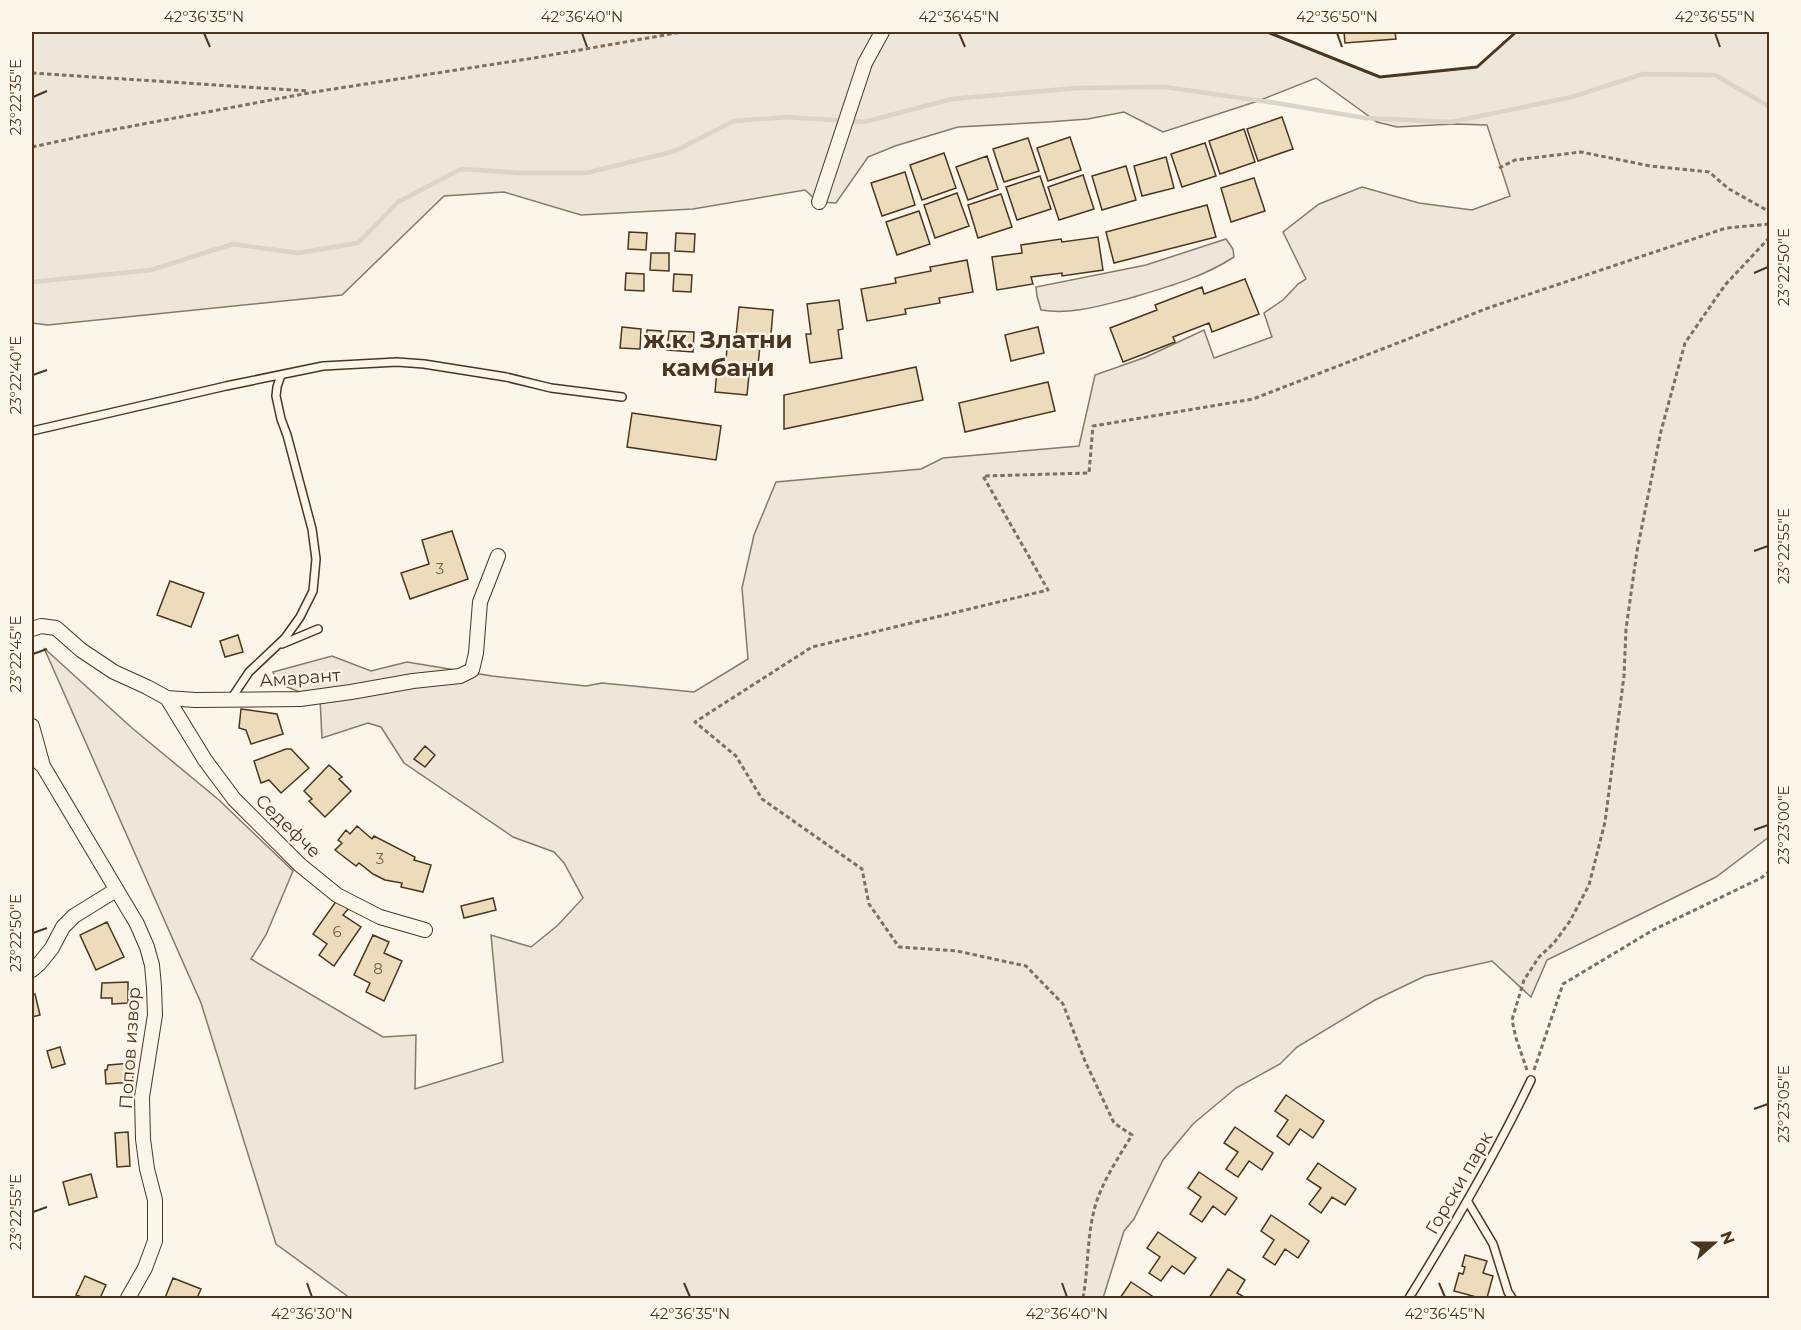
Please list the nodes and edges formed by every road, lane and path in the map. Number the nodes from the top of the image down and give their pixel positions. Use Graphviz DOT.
graph roads {
  1 [pos="682,32"];
  2 [pos="882,32"];
  3 [pos="32,74"];
  4 [pos="314,92"];
  5 [pos="32,147"];
  6 [pos="1499,168"];
  7 [pos="819,202"];
  8 [pos="1770,212"];
  9 [pos="1770,224"];
  10 [pos="1770,237"];
  11 [pos="280,375"];
  12 [pos="622,397"];
  13 [pos="32,431"];
  14 [pos="498,556"];
  15 [pos="32,629"];
  16 [pos="318,629"];
  17 [pos="277,646"];
  18 [pos="167,698"];
  19 [pos="231,699"];
  20 [pos="32,726"];
  21 [pos="32,756"];
  22 [pos="43,766"];
  23 [pos="1770,871"];
  24 [pos="116,890"];
  25 [pos="425,930"];
  26 [pos="32,970"];
  27 [pos="1531,1080"];
  28 [pos="1468,1202"];
  29 [pos="128,1299"];
  30 [pos="1083,1299"];
  31 [pos="1409,1299"];
  32 [pos="1512,1299"];
  1 -- 4 [label="path"];
  2 -- 7 [label="street"];
  3 -- 4 [label="path"];
  4 -- 5 [label="path"];
  6 -- 8 [label="path"];
  9 -- 30 [label="path"];
  10 -- 27 [label="path"];
  11 -- 12 [label="lane"];
  11 -- 13 [label="lane"];
  11 -- 17 [label="lane"];
  14 -- 19 [label="street, Амарант"];
  15 -- 18 [label="street, Амарант"];
  16 -- 17 [label="lane"];
  17 -- 19 [label="lane"];
  18 -- 19 [label="street, Амарант"];
  18 -- 25 [label="street, Седефче"];
  20 -- 22 [label="street"];
  21 -- 22 [label="street, Попов извор"];
  22 -- 24 [label="street, Попов извор"];
  23 -- 27 [label="path"];
  24 -- 26 [label="street"];
  24 -- 29 [label="street, Попов извор"];
  27 -- 28 [label="lane, Горски парк"];
  28 -- 31 [label="lane, Горски парк"];
  28 -- 32 [label="lane"];
}
